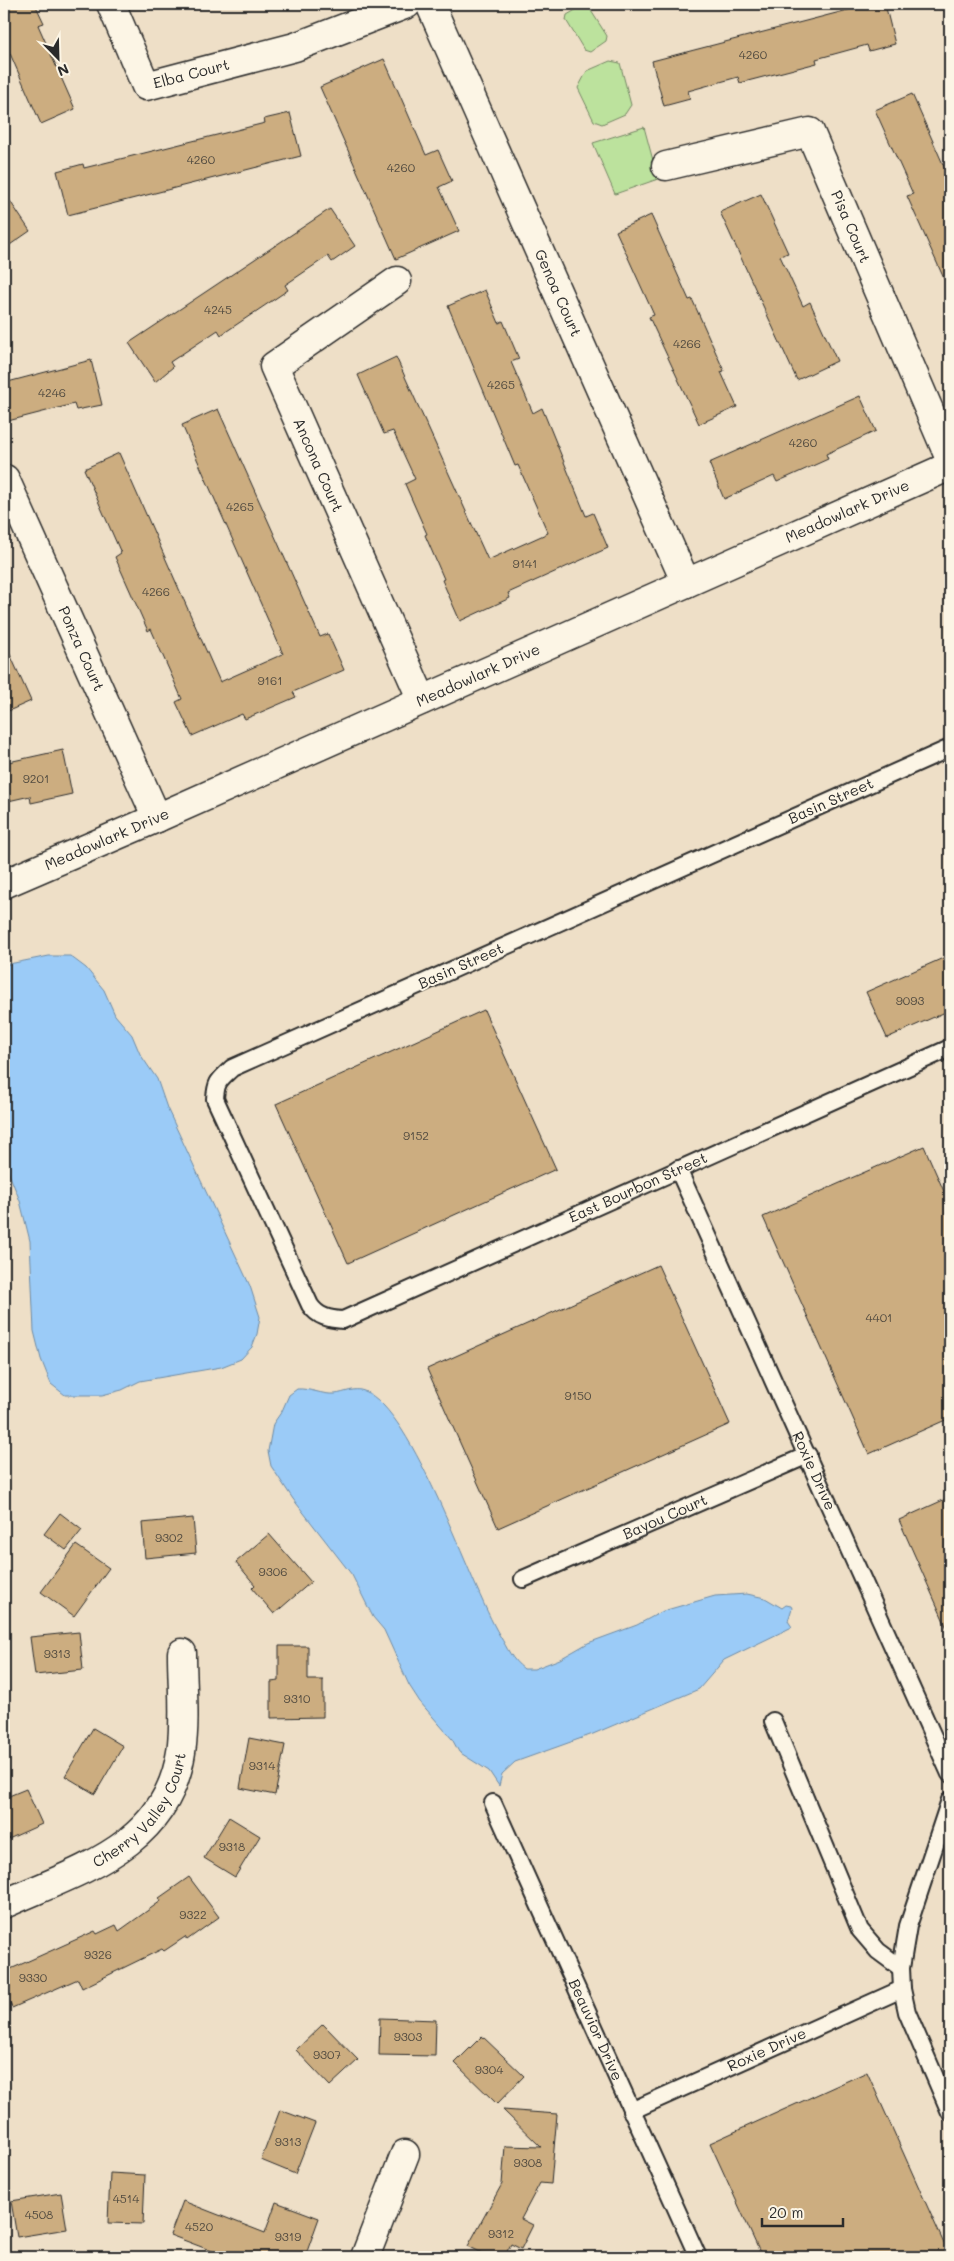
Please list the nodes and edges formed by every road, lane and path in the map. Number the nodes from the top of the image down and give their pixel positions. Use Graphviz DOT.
graph roads {
  1 [pos="110,4"];
  2 [pos="407,4"];
  3 [pos="430,4"];
  4 [pos="666,166"];
  5 [pos="396,282"];
  6 [pos="950,458"];
  7 [pos="950,466"];
  8 [pos="5,479"];
  9 [pos="686,583"];
  10 [pos="422,700"];
  11 [pos="950,748"];
  12 [pos="157,818"];
  13 [pos="4,884"];
  14 [pos="949,1052"];
  15 [pos="678,1169"];
  16 [pos="326,1318"];
  17 [pos="808,1455"];
  18 [pos="523,1579"];
  19 [pos="182,1653"];
  20 [pos="773,1722"];
  21 [pos="950,1774"];
  22 [pos="950,1800"];
  23 [pos="493,1803"];
  24 [pos="4,1904"];
  25 [pos="901,1968"];
  26 [pos="902,1989"];
  27 [pos="945,2087"];
  28 [pos="631,2111"];
  29 [pos="950,2112"];
  30 [pos="405,2154"];
  31 [pos="365,2257"];
  32 [pos="698,2257"];
  1 -- 2 [label="street, Elba Court"];
  3 -- 9 [label="street, Genoa Court"];
  4 -- 6 [label="street, Pisa Court"];
  5 -- 10 [label="street, Ancona Court"];
  7 -- 9 [label="street, Meadowlark Drive"];
  8 -- 12 [label="street, Ponza Court"];
  9 -- 10 [label="street, Meadowlark Drive"];
  10 -- 12 [label="street, Meadowlark Drive"];
  11 -- 16 [label="lane, Basin Street"];
  12 -- 13 [label="street, Meadowlark Drive"];
  14 -- 15 [label="lane, East Bourbon Street"];
  15 -- 16 [label="lane, East Bourbon Street"];
  15 -- 17 [label="lane, Roxie Drive"];
  17 -- 18 [label="lane, Bayou Court"];
  17 -- 21 [label="lane, Roxie Drive"];
  19 -- 24 [label="street, Cherry Valley Court"];
  20 -- 25 [label="lane"];
  22 -- 25 [label="lane"];
  23 -- 28 [label="lane, Beauvior Drive"];
  25 -- 26 [label="lane"];
  26 -- 27 [label="lane"];
  26 -- 28 [label="lane, Roxie Drive"];
  27 -- 29 [label="lane"];
  28 -- 32 [label="lane, Beauvior Drive"];
  30 -- 31 [label="street"];
}
